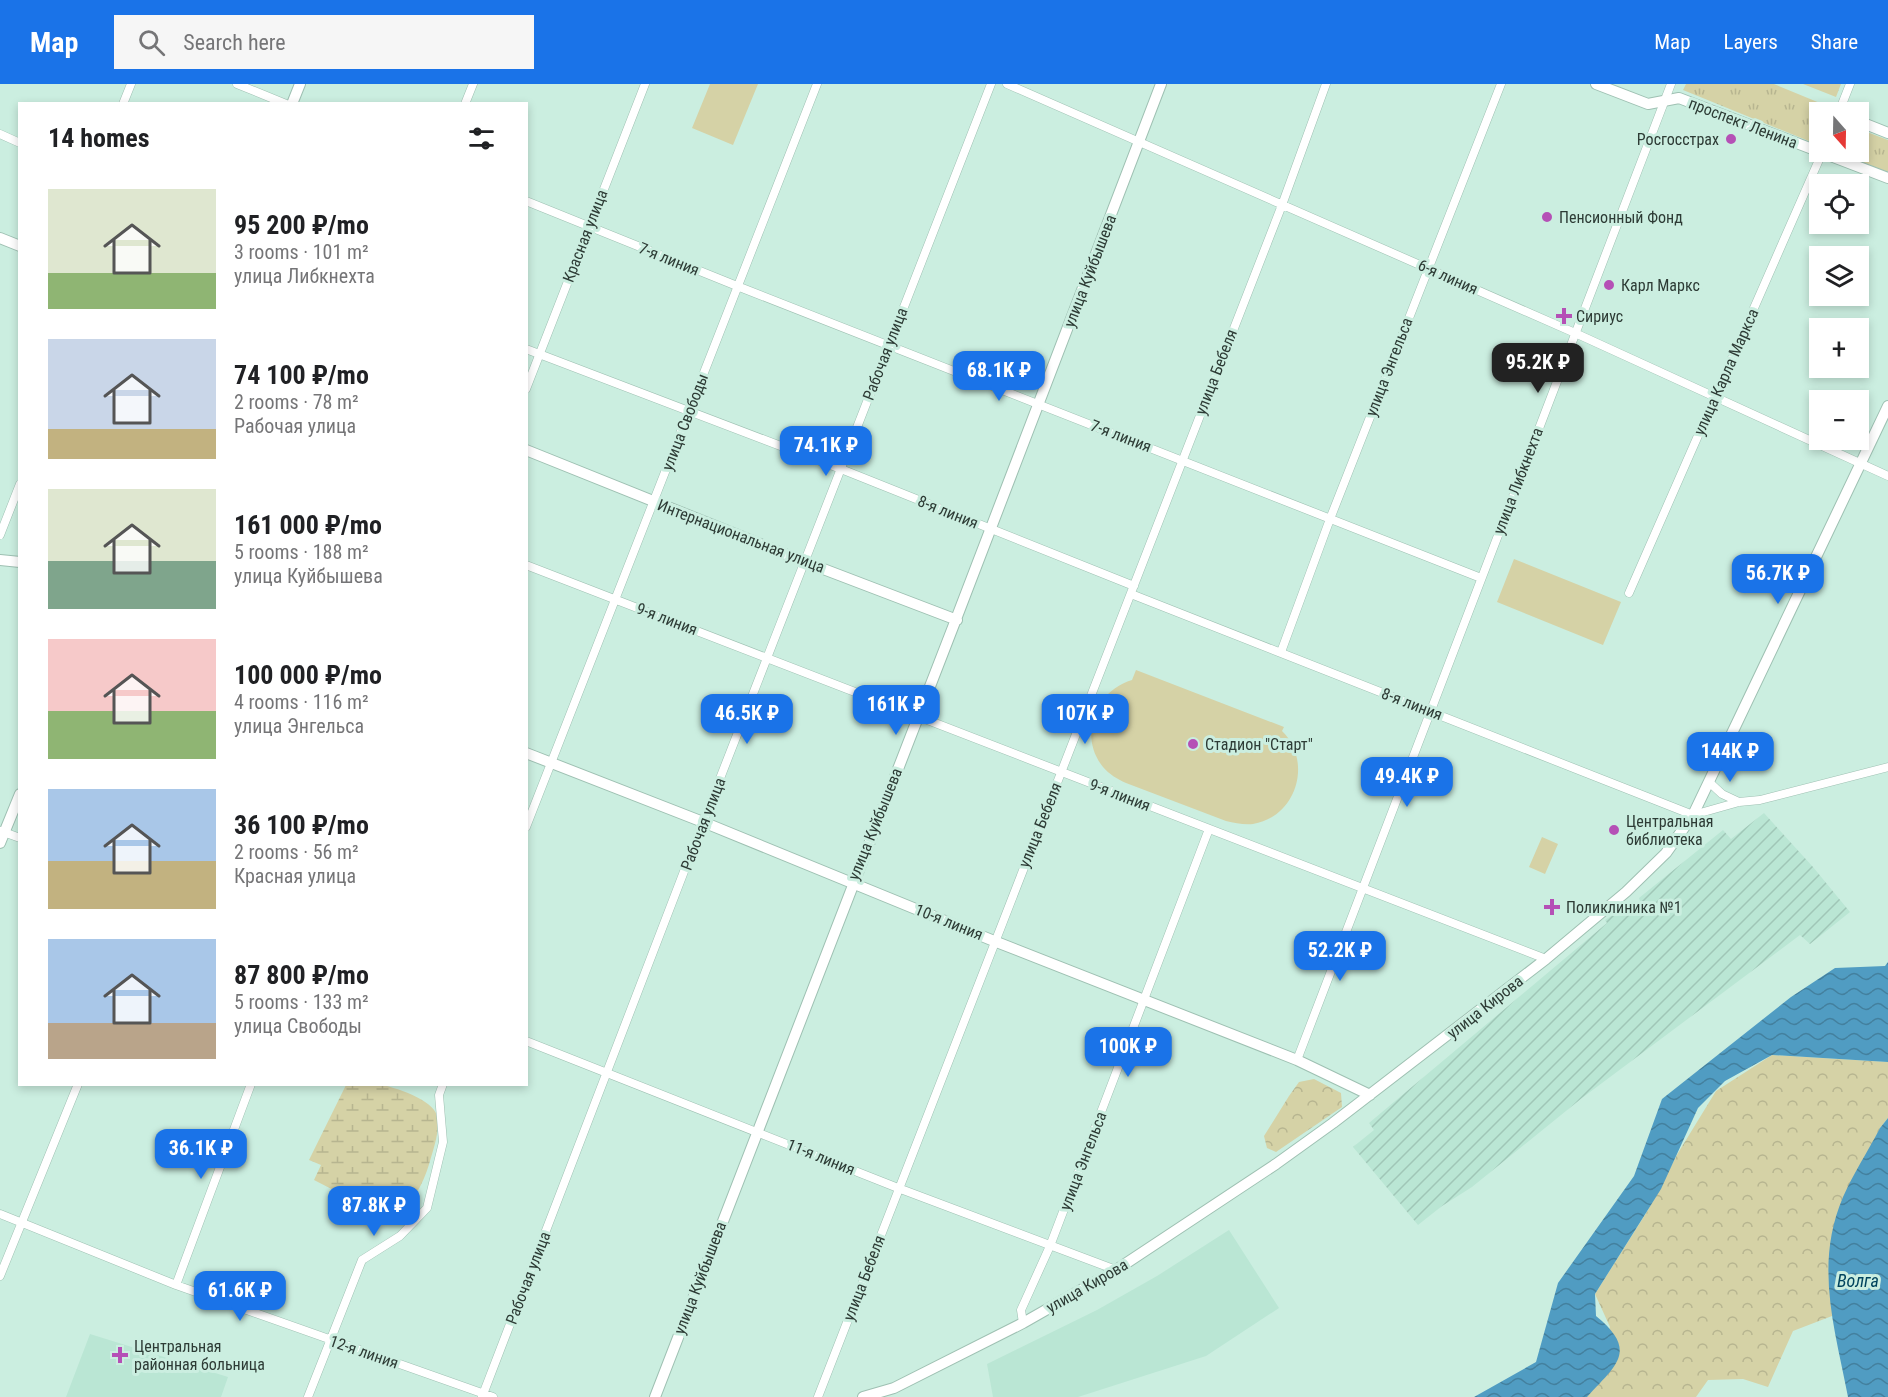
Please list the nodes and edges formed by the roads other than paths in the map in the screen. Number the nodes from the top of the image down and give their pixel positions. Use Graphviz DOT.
graph roads {
  1 [pos="130,84"];
  2 [pos="237,84"];
  3 [pos="300,84"];
  4 [pos="473,84"];
  5 [pos="645,84"];
  6 [pos="817,84"];
  7 [pos="991,84"];
  8 [pos="1006,84"];
  9 [pos="1161,84"];
  10 [pos="1326,84"];
  11 [pos="1501,84"];
  12 [pos="1596,84"];
  13 [pos="1850,84"];
  14 [pos="1671,85"];
  15 [pos="1665,100"];
  16 [pos="124,102"];
  17 [pos="281,102"];
  18 [pos="293,102"];
  19 [pos="466,102"];
  20 [pos="1843,102"];
  21 [pos="1869,126"];
  22 [pos="1888,133"];
  23 [pos="0,135"];
  24 [pos="1139,141"];
  25 [pos="18,142"];
  26 [pos="1809,147"];
  27 [pos="1818,162"];
  28 [pos="1847,162"];
  29 [pos="1888,178"];
  30 [pos="528,202"];
  31 [pos="1282,205"];
  32 [pos="589,227"];
  33 [pos="0,238"];
  34 [pos="18,245"];
  35 [pos="1427,268"];
  36 [pos="737,286"];
  37 [pos="1575,333"];
  38 [pos="888,345"];
  39 [pos="528,350"];
  40 [pos="540,354"];
  41 [pos="528,384"];
  42 [pos="1715,397"];
  43 [pos="1040,404"];
  44 [pos="1888,406"];
  45 [pos="690,411"];
  46 [pos="528,451"];
  47 [pos="1182,460"];
  48 [pos="1861,464"];
  49 [pos="841,469"];
  50 [pos="1888,476"];
  51 [pos="18,489"];
  52 [pos="655,503"];
  53 [pos="1330,519"];
  54 [pos="992,529"];
  55 [pos="0,535"];
  56 [pos="0,560"];
  57 [pos="18,562"];
  58 [pos="805,562"];
  59 [pos="528,566"];
  60 [pos="1481,578"];
  61 [pos="1132,590"];
  62 [pos="1629,592"];
  63 [pos="616,600"];
  64 [pos="957,620"];
  65 [pos="1281,652"];
  66 [pos="767,658"];
  67 [pos="1430,711"];
  68 [pos="918,717"];
  69 [pos="528,754"];
  70 [pos="550,763"];
  71 [pos="1888,767"];
  72 [pos="1061,772"];
  73 [pos="1709,782"];
  74 [pos="18,798"];
  75 [pos="1739,802"];
  76 [pos="1693,815"];
  77 [pos="528,822"];
  78 [pos="703,822"];
  79 [pos="1209,830"];
  80 [pos="1,835"];
  81 [pos="18,838"];
  82 [pos="852,883"];
  83 [pos="1361,892"];
  84 [pos="994,941"];
  85 [pos="1546,959"];
  86 [pos="1144,999"];
  87 [pos="528,1042"];
  88 [pos="1297,1060"];
  89 [pos="607,1072"];
  90 [pos="77,1086"];
  91 [pos="250,1086"];
  92 [pos="442,1086"];
  93 [pos="1370,1095"];
  94 [pos="756,1131"];
  95 [pos="898,1188"];
  96 [pos="0,1214"];
  97 [pos="21,1222"];
  98 [pos="1050,1246"];
  99 [pos="1116,1270"];
  100 [pos="0,1276"];
  101 [pos="176,1285"];
  102 [pos="1023,1323"];
  103 [pos="329,1340"];
  104 [pos="483,1395"];
  105 [pos="308,1397"];
  106 [pos="493,1397"];
  107 [pos="655,1397"];
  108 [pos="818,1397"];
  109 [pos="863,1397"];
  1 -- 16 [label="street"];
  2 -- 17 [label="street"];
  3 -- 18 [label="street"];
  4 -- 19 [label="street"];
  5 -- 32 [label="street, Красная улица"];
  6 -- 36 [label="street, улица Свободы"];
  7 -- 38 [label="street, Рабочая улица"];
  8 -- 24 [label="street, 6-я линия"];
  9 -- 24 [label="street, улица Куйбышева"];
  10 -- 31 [label="street, улица Бебеля"];
  11 -- 35 [label="street, улица Энгельса"];
  12 -- 15 [label="street, проспект Ленина"];
  13 -- 20 [label="street"];
  14 -- 15 [label="street, улица Либкнехта"];
  15 -- 26 [label="street, проспект Ленина"];
  15 -- 37 [label="street, улица Либкнехта"];
  21 -- 22 [label="street"];
  23 -- 25 [label="street"];
  24 -- 31 [label="street, 6-я линия"];
  24 -- 43 [label="street, улица Куйбышева"];
  27 -- 42 [label="street, улица Карла Маркса"];
  28 -- 29 [label="street, проспект Ленина"];
  30 -- 32 [label="street, 7-я линия"];
  31 -- 35 [label="street, 6-я линия"];
  31 -- 47 [label="street, улица Бебеля"];
  32 -- 36 [label="street, 7-я линия"];
  32 -- 40 [label="street, Красная улица"];
  33 -- 34 [label="street"];
  35 -- 37 [label="street, 6-я линия"];
  35 -- 53 [label="street, улица Энгельса"];
  36 -- 38 [label="street, 7-я линия"];
  36 -- 45 [label="street, улица Свободы"];
  37 -- 42 [label="street, 6-я линия"];
  37 -- 60 [label="street, улица Либкнехта"];
  38 -- 43 [label="street, 7-я линия"];
  38 -- 49 [label="street, Рабочая улица"];
  39 -- 40 [label="street, 8-я линия"];
  40 -- 41 [label="street, Красная улица"];
  40 -- 45 [label="street, 8-я линия"];
  42 -- 48 [label="street, 6-я линия"];
  42 -- 62 [label="street, улица Карла Маркса"];
  43 -- 47 [label="street, 7-я линия"];
  43 -- 54 [label="street, улица Куйбышева"];
  44 -- 48 [label="street, улица Кирова"];
  45 -- 49 [label="street, 8-я линия"];
  45 -- 52 [label="street, улица Свободы"];
  46 -- 52 [label="street, Интернациональная улица"];
  47 -- 53 [label="street, 7-я линия"];
  47 -- 61 [label="street, улица Бебеля"];
  48 -- 50 [label="street, 6-я линия"];
  48 -- 73 [label="street, улица Кирова"];
  49 -- 54 [label="street, 8-я линия"];
  49 -- 58 [label="street, Рабочая улица"];
  51 -- 55 [label="street"];
  52 -- 58 [label="street, Интернациональная улица"];
  52 -- 63 [label="street, улица Свободы"];
  53 -- 60 [label="street, 7-я линия"];
  53 -- 65 [label="street, улица Энгельса"];
  54 -- 61 [label="street, 8-я линия"];
  54 -- 64 [label="street, улица Куйбышева"];
  56 -- 57 [label="street"];
  58 -- 64 [label="street, Интернациональная улица"];
  58 -- 66 [label="street, Рабочая улица"];
  59 -- 63 [label="street, 9-я линия"];
  60 -- 67 [label="street, улица Либкнехта"];
  61 -- 65 [label="street, 8-я линия"];
  61 -- 72 [label="street, улица Бебеля"];
  63 -- 66 [label="street, 9-я линия"];
  63 -- 70 [label="street, улица Свободы"];
  64 -- 68 [label="street, улица Куйбышева"];
  65 -- 67 [label="street, 8-я линия"];
  66 -- 68 [label="street, 9-я линия"];
  66 -- 78 [label="street, Рабочая улица"];
  67 -- 76 [label="street, 8-я линия"];
  67 -- 83 [label="street, улица Либкнехта"];
  68 -- 72 [label="street, 9-я линия"];
  68 -- 82 [label="street, улица Куйбышева"];
  69 -- 70 [label="street, 10-я линия"];
  70 -- 77 [label="street, улица Свободы"];
  70 -- 78 [label="street, 10-я линия"];
  71 -- 75 [label="street"];
  72 -- 79 [label="street, 9-я линия"];
  72 -- 84 [label="street, улица Бебеля"];
  73 -- 75 [label="street"];
  73 -- 76 [label="street, улица Кирова"];
  74 -- 80 [label="street"];
  75 -- 76 [label="street"];
  76 -- 85 [label="street, улица Кирова"];
  78 -- 82 [label="street, 10-я линия"];
  78 -- 89 [label="street, Рабочая улица"];
  79 -- 83 [label="street, 9-я линия"];
  79 -- 86 [label="street, улица Энгельса"];
  80 -- 81 [label="street"];
  82 -- 84 [label="street, 10-я линия"];
  82 -- 94 [label="street, улица Куйбышева"];
  83 -- 85 [label="street, 9-я линия"];
  83 -- 88 [label="street"];
  84 -- 86 [label="street, 10-я линия"];
  84 -- 95 [label="street, улица Бебеля"];
  85 -- 93 [label="street, улица Кирова"];
  86 -- 88 [label="street, 10-я линия"];
  86 -- 98 [label="street, улица Энгельса"];
  87 -- 89 [label="street, 11-я линия"];
  88 -- 93 [label="street, 10-я линия"];
  89 -- 94 [label="street, 11-я линия"];
  89 -- 104 [label="street, Рабочая улица"];
  90 -- 97 [label="street"];
  91 -- 101 [label="street"];
  92 -- 103 [label="street"];
  93 -- 99 [label="street, улица Кирова"];
  94 -- 95 [label="street, 11-я линия"];
  94 -- 107 [label="street, улица Куйбышева"];
  95 -- 98 [label="street, 11-я линия"];
  95 -- 108 [label="street, улица Бебеля"];
  96 -- 97 [label="street, 12-я линия"];
  97 -- 100 [label="street"];
  97 -- 101 [label="street, 12-я линия"];
  98 -- 99 [label="street, 11-я линия"];
  98 -- 102 [label="street, улица Энгельса"];
  99 -- 102 [label="street, улица Кирова"];
  101 -- 103 [label="street, 12-я линия"];
  102 -- 109 [label="street, улица Кирова"];
  103 -- 104 [label="street, 12-я линия"];
  103 -- 105 [label="street"];
  104 -- 106 [label="street, 12-я линия"];
}
